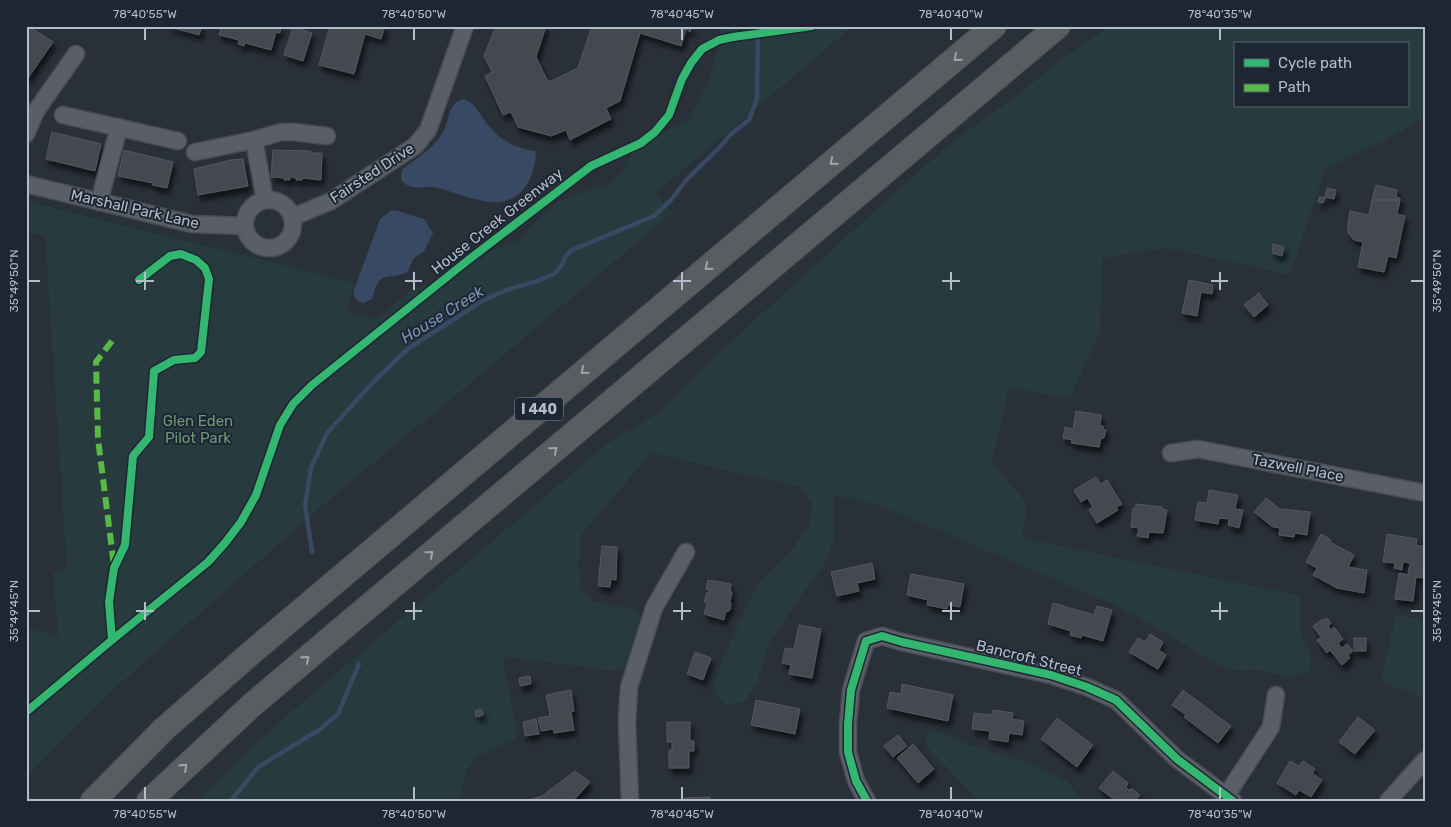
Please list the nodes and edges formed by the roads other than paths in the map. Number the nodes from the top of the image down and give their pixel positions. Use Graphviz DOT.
graph roads {
  1 [pos="465,26"];
  2 [pos="994,26"];
  3 [pos="1058,26"];
  4 [pos="76,54"];
  5 [pos="63,115"];
  6 [pos="120,127"];
  7 [pos="26,134"];
  8 [pos="327,136"];
  9 [pos="254,140"];
  10 [pos="178,141"];
  11 [pos="195,152"];
  12 [pos="26,184"];
  13 [pos="265,200"];
  14 [pos="99,202"];
  15 [pos="293,217"];
  16 [pos="245,226"];
  17 [pos="1170,453"];
  18 [pos="1425,493"];
  19 [pos="686,552"];
  20 [pos="1276,694"];
  21 [pos="1425,760"];
  22 [pos="1230,798"];
  23 [pos="93,801"];
  24 [pos="149,801"];
  25 [pos="630,801"];
  26 [pos="866,801"];
  27 [pos="1388,801"];
  1 -- 15 [label="street, Fairsted Drive"];
  2 -- 23 [label="highway, I 440, one-way"];
  24 -- 3 [label="highway, I 440, one-way"];
  4 -- 7 [label="street"];
  5 -- 6 [label="street"];
  6 -- 10 [label="street"];
  6 -- 14 [label="street"];
  8 -- 9 [label="street"];
  9 -- 11 [label="street"];
  9 -- 13 [label="street"];
  12 -- 14 [label="street, Marshall Park Lane"];
  13 -- 15 [label="street"];
  13 -- 16 [label="street"];
  14 -- 16 [label="street, Marshall Park Lane"];
  15 -- 16 [label="street"];
  17 -- 18 [label="street, Tazwell Place"];
  19 -- 25 [label="street"];
  20 -- 22 [label="street"];
  21 -- 27 [label="street"];
  22 -- 26 [label="street, Bancroft Street"];
}
